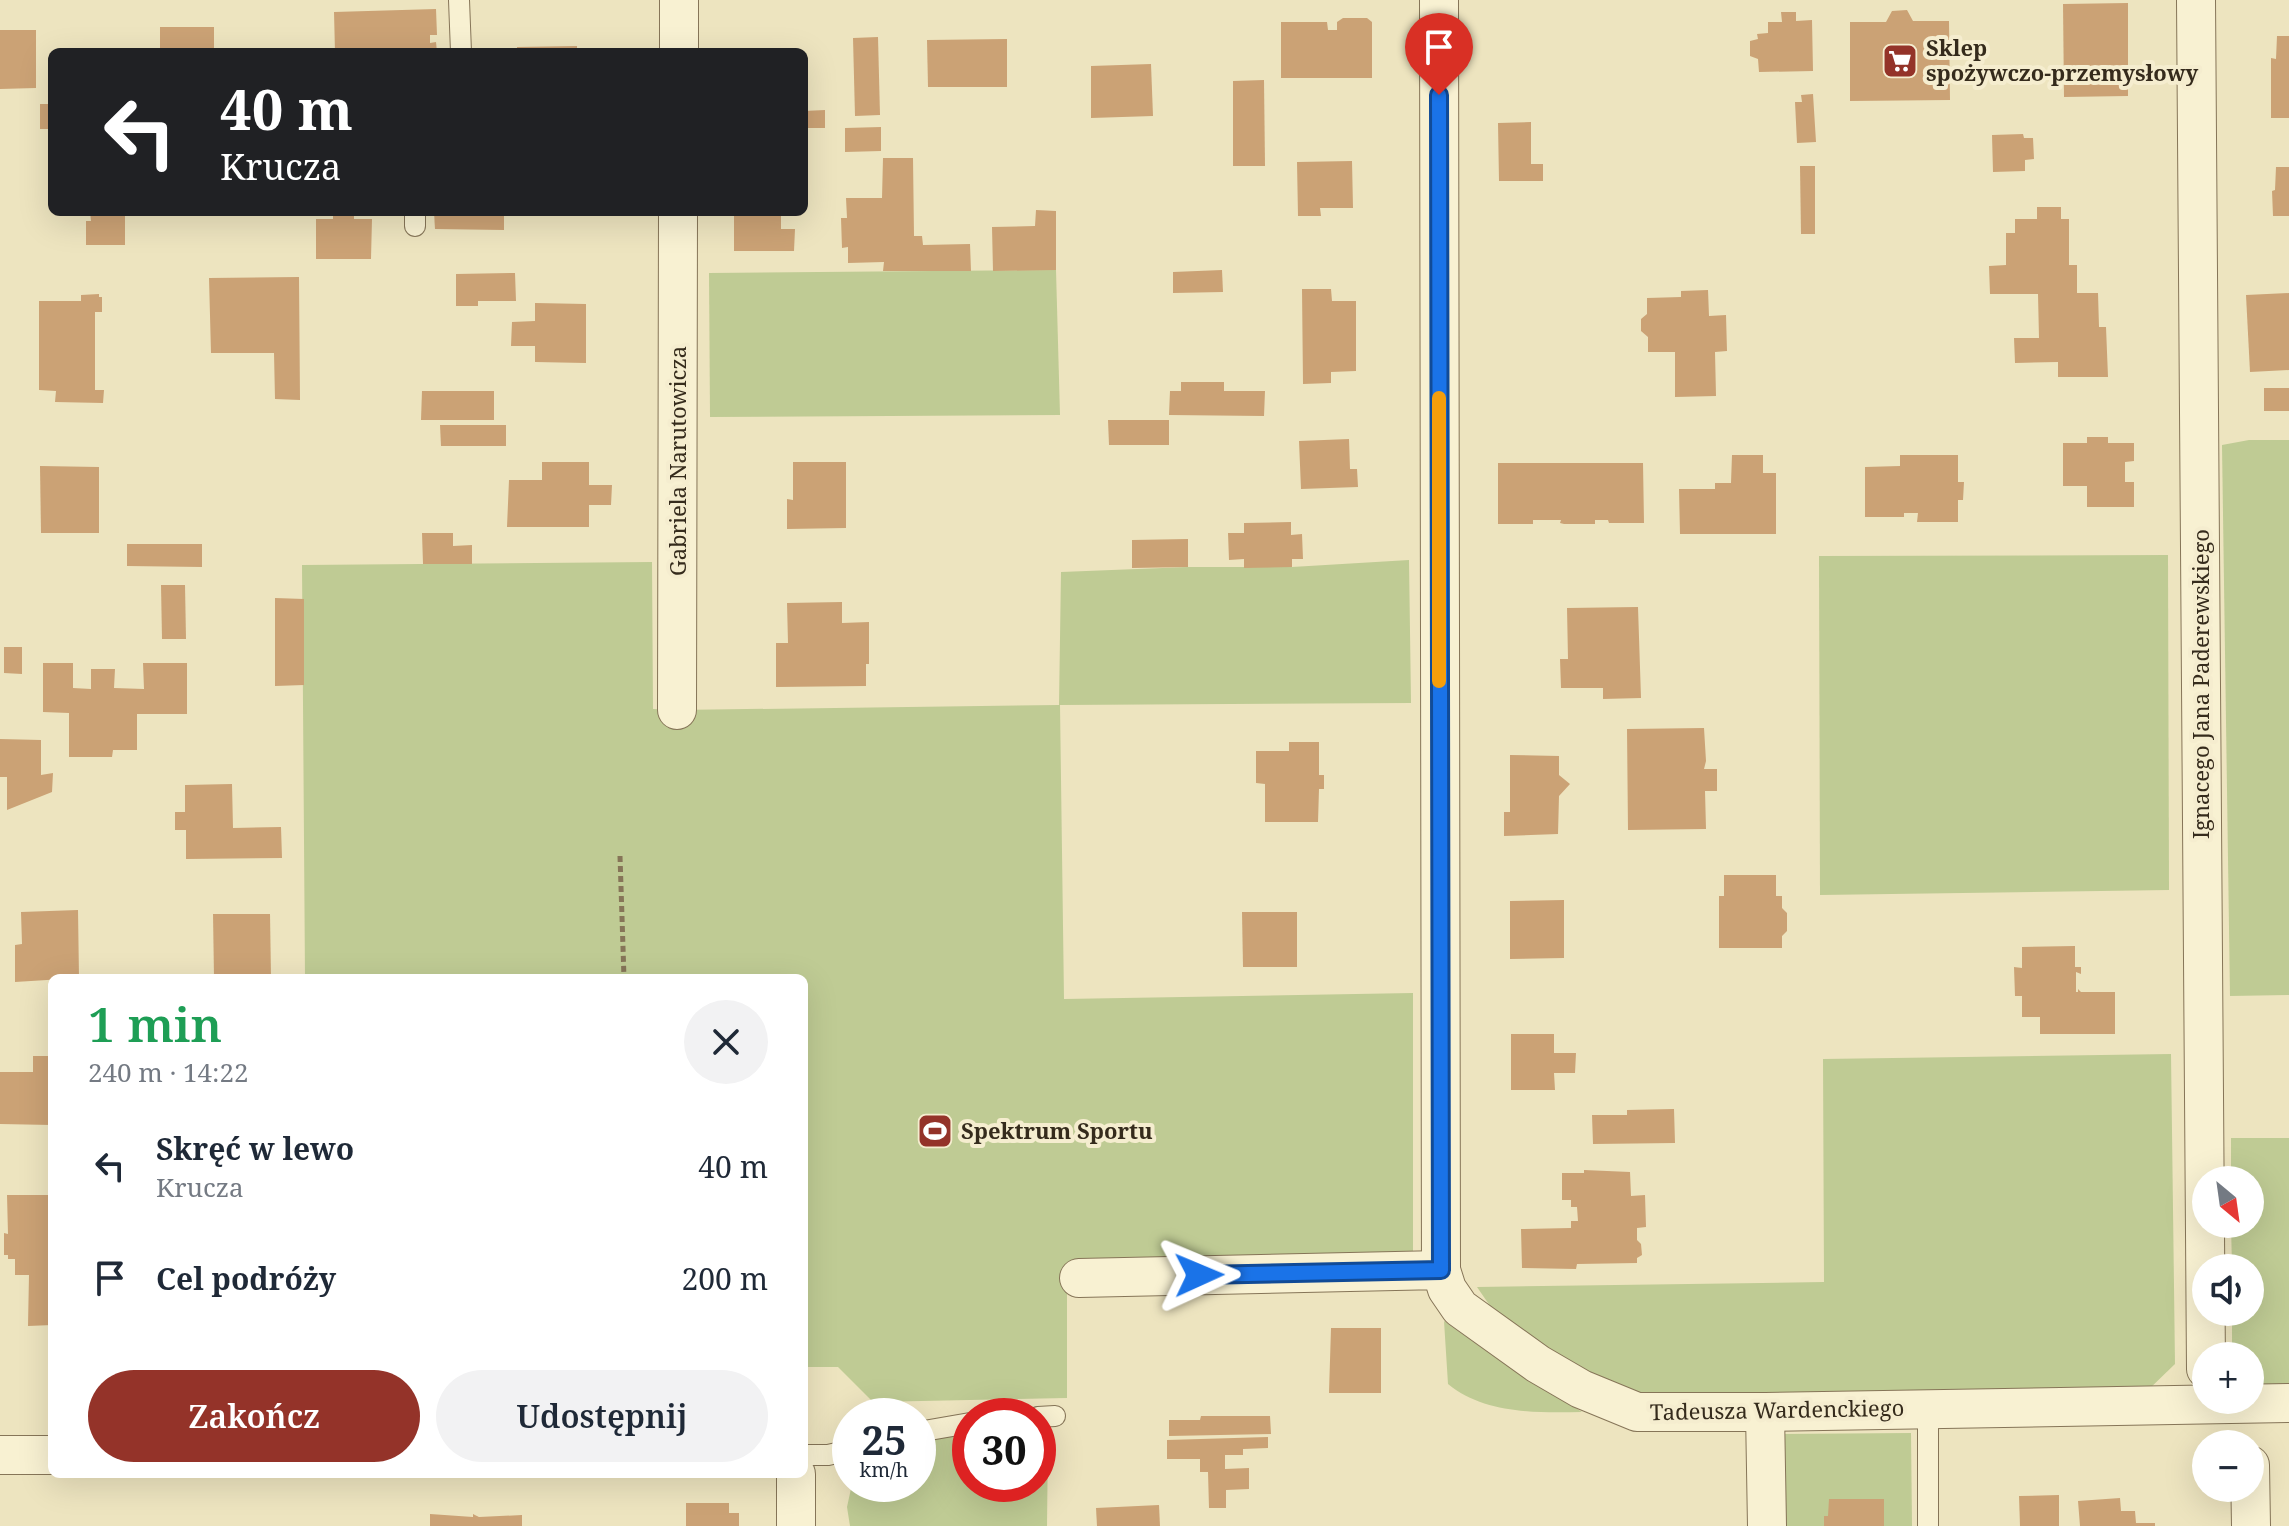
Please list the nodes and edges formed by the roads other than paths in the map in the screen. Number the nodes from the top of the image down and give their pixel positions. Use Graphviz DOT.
graph roads {
  1 [pos="459,0"];
  2 [pos="679,0"];
  3 [pos="1439,0"];
  4 [pos="2196,0"];
  5 [pos="461,48"];
  6 [pos="679,48"];
  7 [pos="678,216"];
  8 [pos="677,710"];
  9 [pos="1441,1270"];
  10 [pos="1079,1278"];
  11 [pos="2206,1342"];
  12 [pos="2192,1392"];
  13 [pos="2264,1403"];
  14 [pos="2289,1403"];
  15 [pos="1928,1408"];
  16 [pos="1765,1412"];
  17 [pos="832,1454"];
  18 [pos="0,1455"];
  19 [pos="48,1455"];
  20 [pos="808,1455"];
  21 [pos="796,1478"];
  22 [pos="2251,1502"];
  23 [pos="796,1526"];
  24 [pos="1767,1526"];
  25 [pos="1928,1526"];
  26 [pos="2251,1526"];
  1 -- 5 [label="lane"];
  2 -- 6 [label="street"];
  3 -- 9 [label="street"];
  4 -- 11 [label="street, Ignacego Jana Paderewskiego"];
  7 -- 8 [label="street, Gabriela Narutowicza"];
  9 -- 10 [label="street"];
  9 -- 16 [label="street, Tadeusza Wardenckiego"];
  12 -- 15 [label="street, Tadeusza Wardenckiego"];
  13 -- 14 [label="street, Tadeusza Wardenckiego"];
  15 -- 16 [label="street, Tadeusza Wardenckiego"];
  15 -- 25 [label="lane"];
  16 -- 24 [label="street"];
  17 -- 20 [label="lane"];
  18 -- 19 [label="street"];
  21 -- 23 [label="street"];
  22 -- 26 [label="street"];
}
